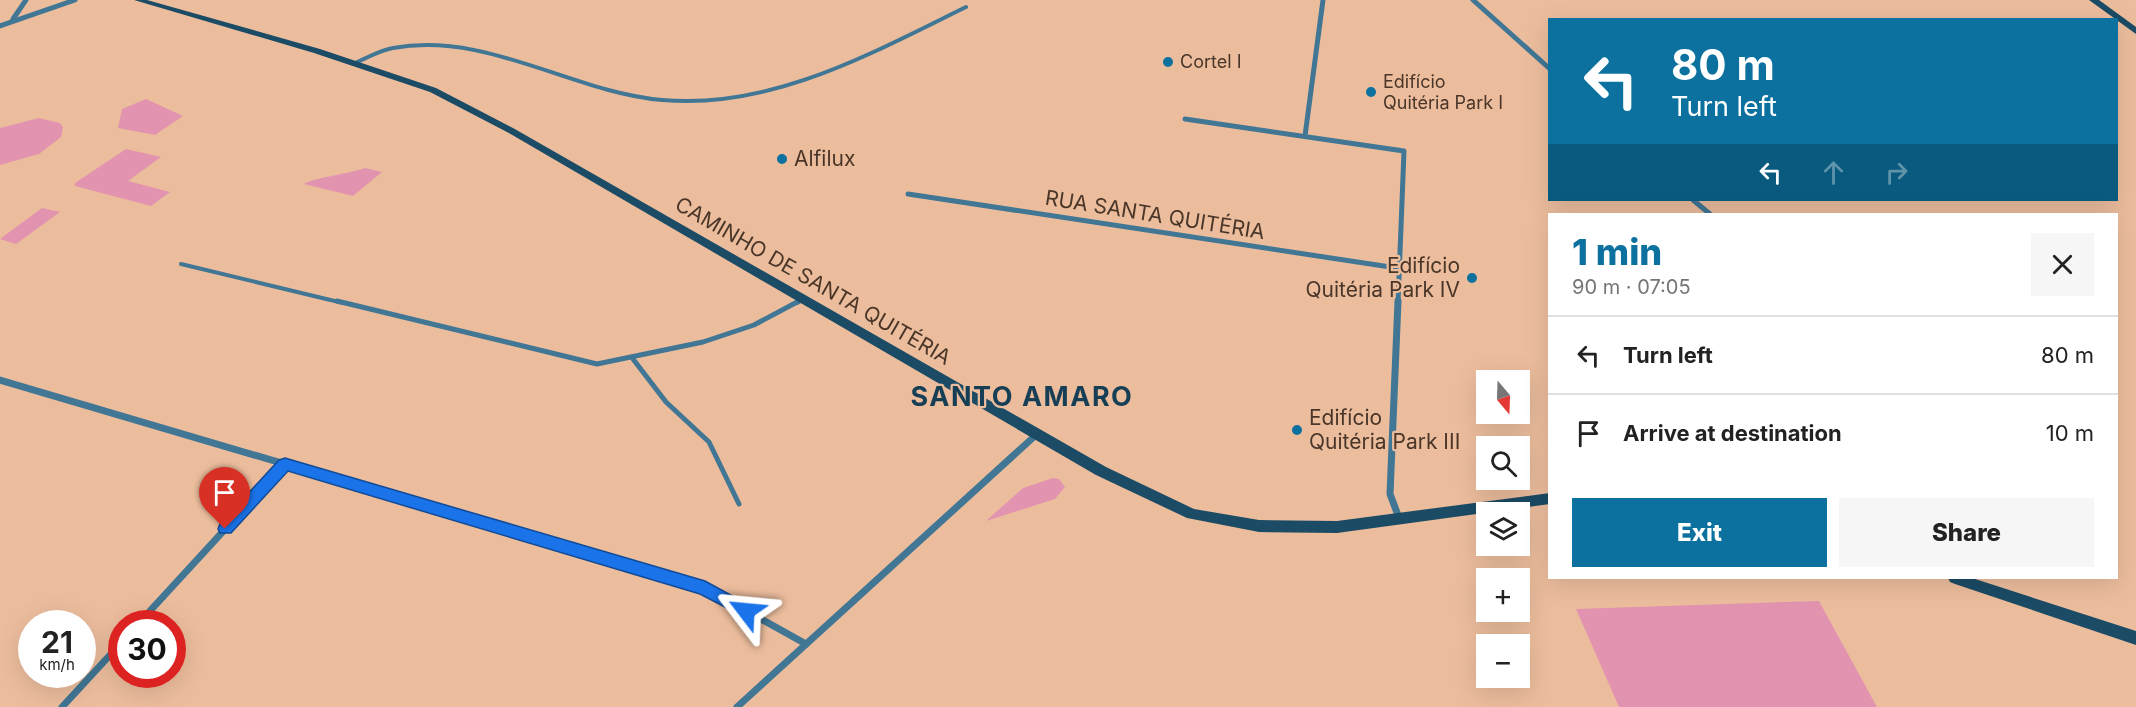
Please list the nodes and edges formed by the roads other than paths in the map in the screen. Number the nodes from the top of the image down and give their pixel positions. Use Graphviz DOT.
graph roads {
  1 [pos="26,0"];
  2 [pos="75,0"];
  3 [pos="138,0"];
  4 [pos="1323,0"];
  5 [pos="1473,0"];
  6 [pos="2093,0"];
  7 [pos="966,7"];
  8 [pos="2118,18"];
  9 [pos="2118,18"];
  10 [pos="12,20"];
  11 [pos="0,26"];
  12 [pos="2136,31"];
  13 [pos="355,63"];
  14 [pos="1548,67"];
  15 [pos="1185,119"];
  16 [pos="1305,136"];
  17 [pos="908,194"];
  18 [pos="1695,201"];
  19 [pos="1709,213"];
  20 [pos="181,264"];
  21 [pos="1398,268"];
  22 [pos="802,300"];
  23 [pos="633,359"];
  24 [pos="0,380"];
  25 [pos="1037,434"];
  26 [pos="285,464"];
  27 [pos="1548,498"];
  28 [pos="739,504"];
  29 [pos="1400,519"];
  30 [pos="1964,579"];
  31 [pos="151,610"];
  32 [pos="2136,638"];
  33 [pos="806,644"];
  34 [pos="108,657"];
  35 [pos="62,707"];
  36 [pos="737,707"];
  1 -- 10 [label="street"];
  2 -- 10 [label="street"];
  3 -- 13 [label="street, CAMINHO DE SANTA QUITÉRIA"];
  4 -- 16 [label="street"];
  5 -- 14 [label="street"];
  6 -- 9 [label="street"];
  7 -- 13 [label="lane"];
  8 -- 12 [label="street"];
  10 -- 11 [label="street"];
  13 -- 22 [label="street, CAMINHO DE SANTA QUITÉRIA"];
  15 -- 16 [label="street"];
  16 -- 21 [label="street"];
  17 -- 21 [label="street, RUA SANTA QUITÉRIA"];
  18 -- 19 [label="street"];
  20 -- 23 [label="lane"];
  21 -- 29 [label="street"];
  22 -- 23 [label="lane"];
  22 -- 25 [label="street, CAMINHO DE SANTA QUITÉRIA"];
  23 -- 28 [label="lane"];
  24 -- 26 [label="street"];
  25 -- 29 [label="street, CAMINHO DE SANTA QUITÉRIA"];
  25 -- 33 [label="street"];
  26 -- 31 [label="street"];
  26 -- 33 [label="street"];
  27 -- 29 [label="street, CAMINHO DE SANTA QUITÉRIA"];
  30 -- 32 [label="street"];
  33 -- 36 [label="street"];
  34 -- 35 [label="street"];
}
